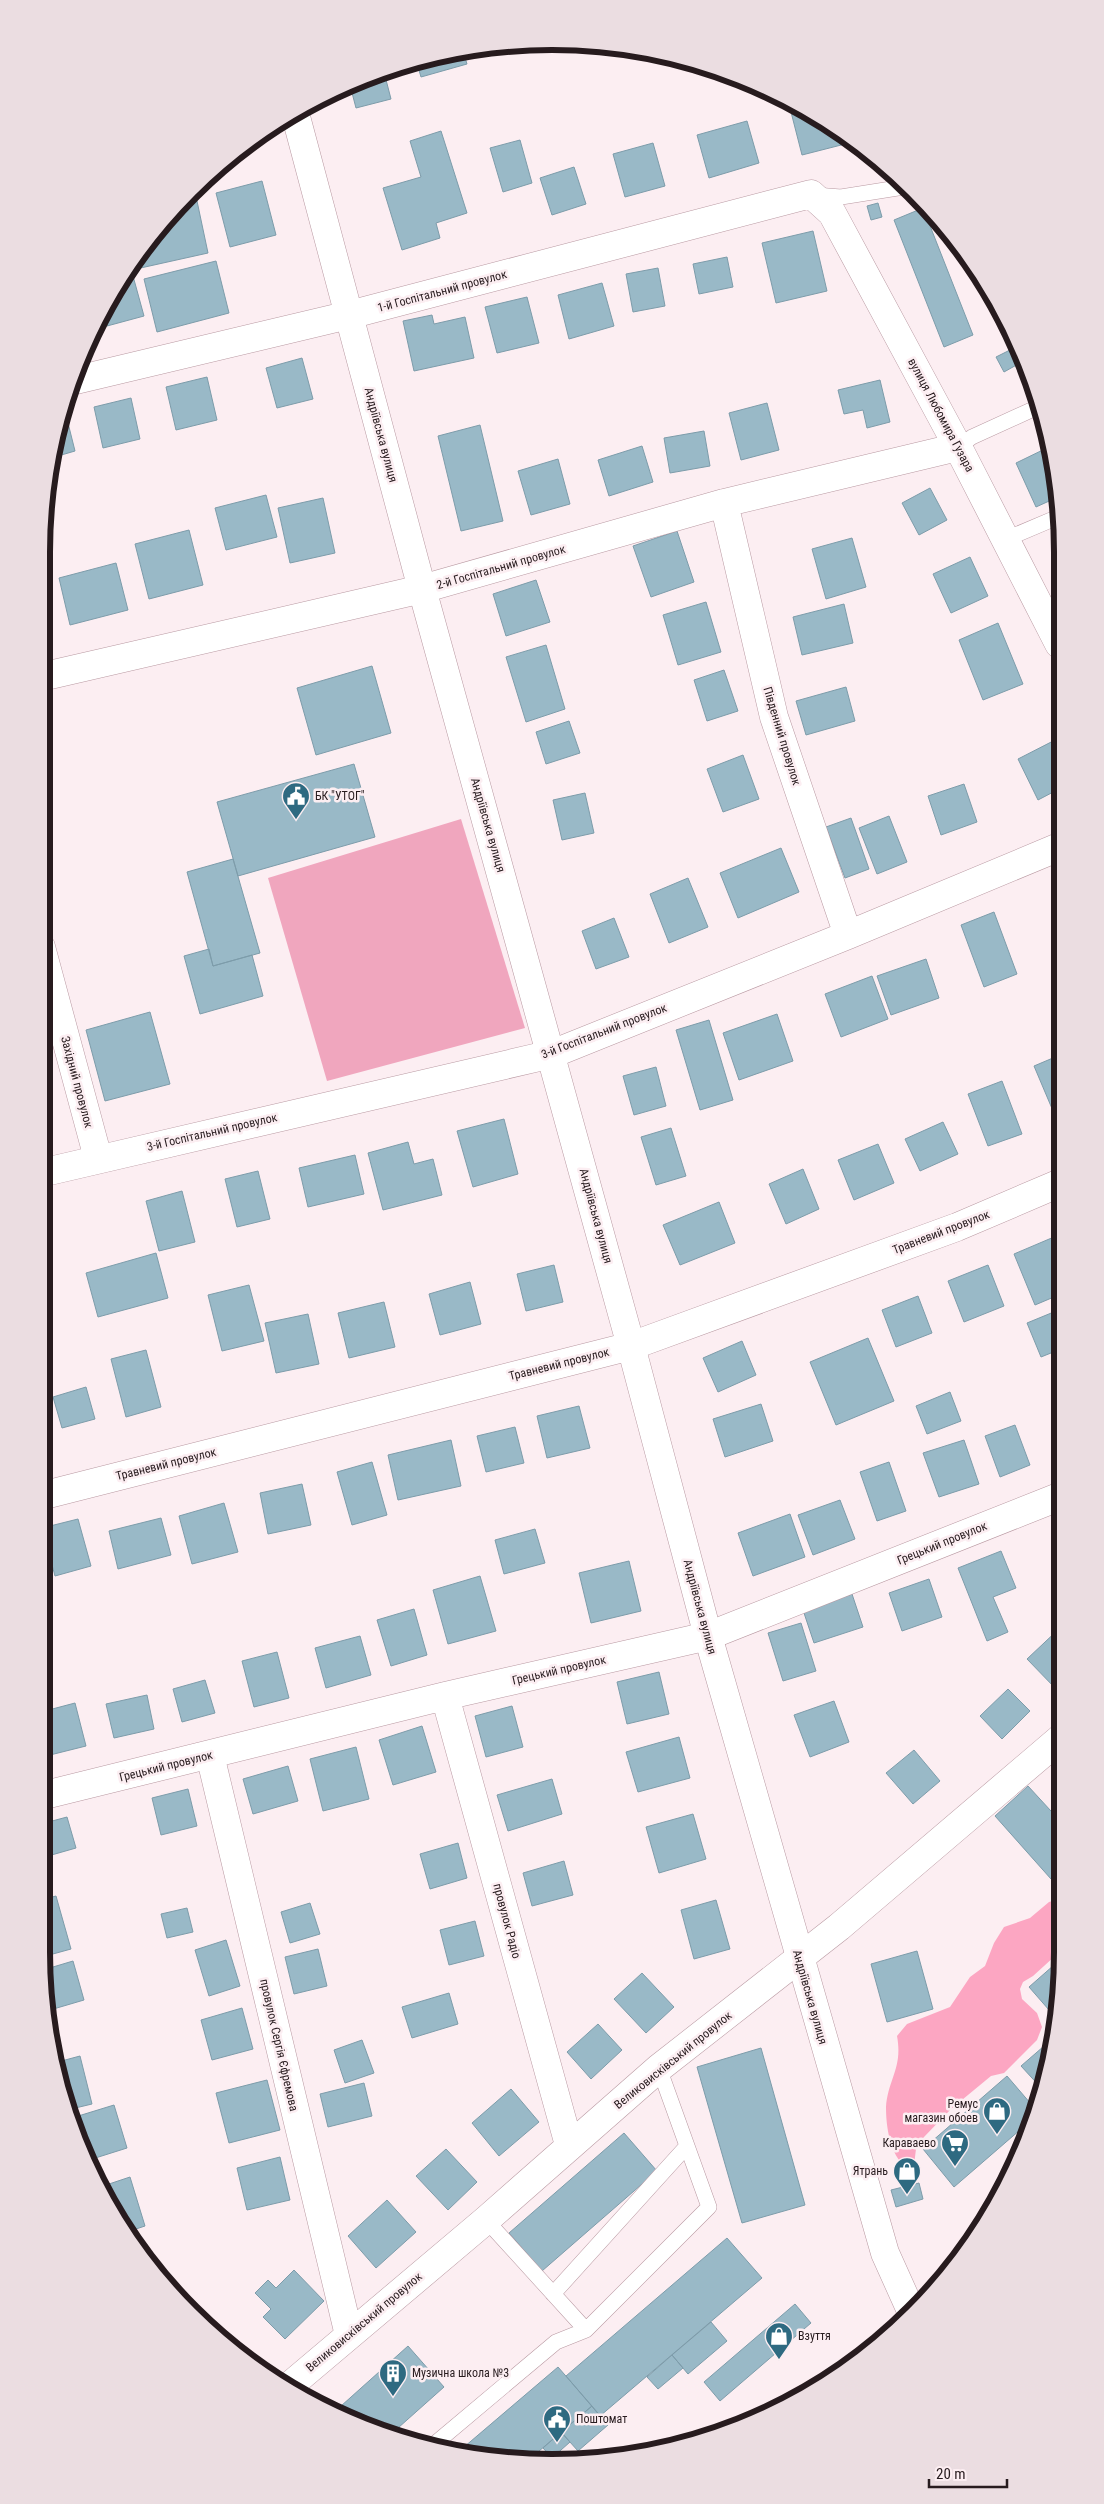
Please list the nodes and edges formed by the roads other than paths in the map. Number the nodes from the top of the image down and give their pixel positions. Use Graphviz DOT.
graph roads {
  1 [pos="297,120"];
  2 [pos="897,188"];
  3 [pos="811,194"];
  4 [pos="349,315"];
  5 [pos="82,378"];
  6 [pos="1033,409"];
  7 [pos="958,447"];
  8 [pos="724,503"];
  9 [pos="1053,519"];
  10 [pos="1006,539"];
  11 [pos="422,590"];
  12 [pos="1054,634"];
  13 [pos="50,675"];
  14 [pos="1054,849"];
  15 [pos="848,935"];
  16 [pos="50,980"];
  17 [pos="552,1054"];
  18 [pos="98,1158"];
  19 [pos="50,1171"];
  20 [pos="1054,1186"];
  21 [pos="631,1346"];
  22 [pos="50,1494"];
  23 [pos="1054,1499"];
  24 [pos="708,1636"];
  25 [pos="445,1696"];
  26 [pos="1054,1743"];
  27 [pos="210,1755"];
  28 [pos="50,1794"];
  29 [pos="799,1959"];
  30 [pos="659,2068"];
  31 [pos="568,2145"];
  32 [pos="686,2147"];
  33 [pos="486,2220"];
  34 [pos="553,2294"];
  35 [pos="909,2305"];
  36 [pos="586,2330"];
  37 [pos="349,2335"];
  38 [pos="294,2382"];
  39 [pos="439,2441"];
  1 -- 4 [label="street, Андріївська вулиця"];
  2 -- 3 [label="lane"];
  3 -- 4 [label="street, 1-й Госпітальний провулок"];
  3 -- 7 [label="street, вулиця Любомира Гузара"];
  4 -- 5 [label="street, 1-й Госпітальний провулок"];
  4 -- 11 [label="street, Андріївська вулиця"];
  6 -- 7 [label="lane"];
  7 -- 8 [label="street, 2-й Госпітальний провулок"];
  7 -- 10 [label="street, вулиця Любомира Гузара"];
  8 -- 11 [label="street, 2-й Госпітальний провулок"];
  8 -- 15 [label="street, Південний провулок"];
  9 -- 10 [label="lane"];
  10 -- 12 [label="street, вулиця Любомира Гузара"];
  11 -- 13 [label="street, 2-й Госпітальний провулок"];
  11 -- 17 [label="street, Андріївська вулиця"];
  14 -- 15 [label="street, 3-й Госпітальний провулок"];
  15 -- 17 [label="street, 3-й Госпітальний провулок"];
  16 -- 18 [label="street, Західний провулок"];
  17 -- 18 [label="street, 3-й Госпітальний провулок"];
  17 -- 21 [label="street, Андріївська вулиця"];
  18 -- 19 [label="street, 3-й Госпітальний провулок"];
  20 -- 21 [label="street, Травневий провулок"];
  21 -- 22 [label="street, Травневий провулок"];
  21 -- 24 [label="street, Андріївська вулиця"];
  23 -- 24 [label="street, Грецький провулок"];
  24 -- 25 [label="street, Грецький провулок"];
  24 -- 29 [label="street, Андріївська вулиця"];
  25 -- 27 [label="street, Грецький провулок"];
  25 -- 31 [label="street, провулок Радіо"];
  26 -- 29 [label="street, Великовисківський провулок"];
  27 -- 28 [label="street, Грецький провулок"];
  27 -- 37 [label="street, провулок Сергія Єфремова"];
  29 -- 30 [label="street, Великовисківський провулок"];
  29 -- 35 [label="street, Андріївська вулиця"];
  30 -- 31 [label="street, Великовисківський провулок"];
  30 -- 32 [label="lane"];
  31 -- 33 [label="street, Великовисківський провулок"];
  32 -- 34 [label="lane"];
  32 -- 36 [label="lane"];
  33 -- 34 [label="lane"];
  33 -- 37 [label="street, Великовисківський провулок"];
  34 -- 36 [label="lane"];
  36 -- 39 [label="lane"];
  37 -- 38 [label="street, Великовисківський провулок"];
}
